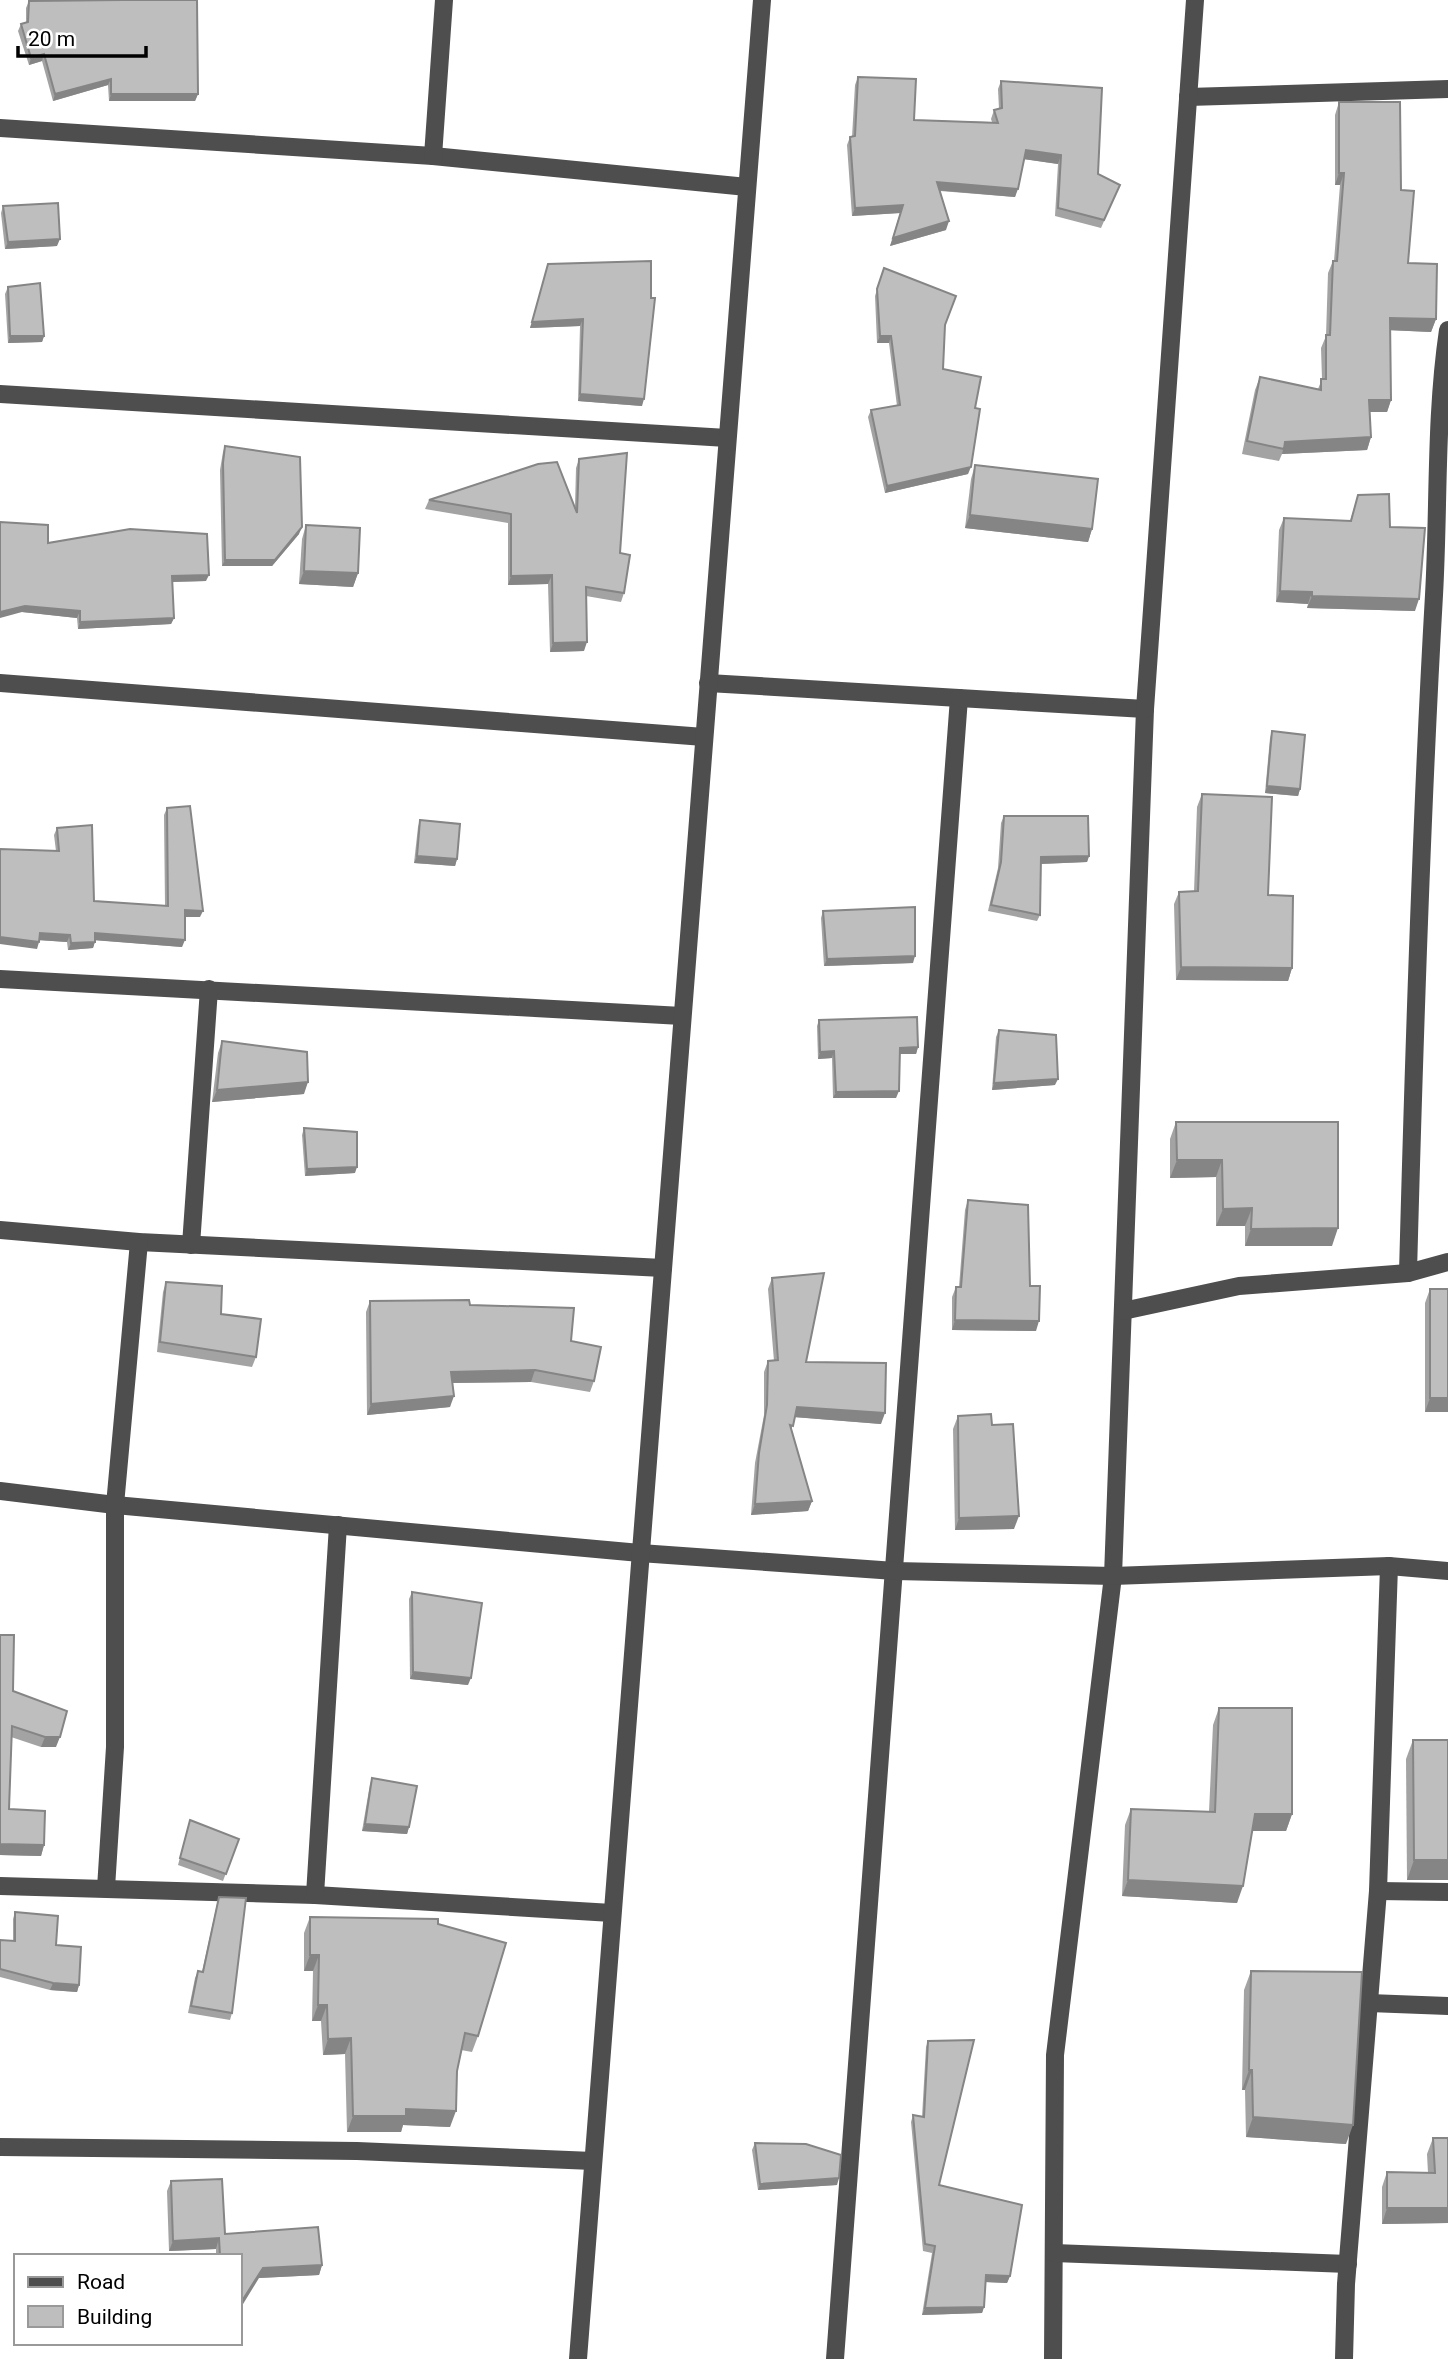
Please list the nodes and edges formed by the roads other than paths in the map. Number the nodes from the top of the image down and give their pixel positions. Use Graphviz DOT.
graph roads {
  1 [pos="444,0"];
  2 [pos="762,0"];
  3 [pos="1195,0"];
  4 [pos="1448,89"];
  5 [pos="1188,97"];
  6 [pos="0,128"];
  7 [pos="433,156"];
  8 [pos="747,187"];
  9 [pos="1448,330"];
  10 [pos="0,394"];
  11 [pos="727,438"];
  12 [pos="0,683"];
  13 [pos="708,683"];
  14 [pos="959,698"];
  15 [pos="1145,709"];
  16 [pos="704,737"];
  17 [pos="0,979"];
  18 [pos="209,989"];
  19 [pos="682,1016"];
  20 [pos="0,1230"];
  21 [pos="139,1242"];
  22 [pos="191,1245"];
  23 [pos="1448,1262"];
  24 [pos="663,1268"];
  25 [pos="1408,1273"];
  26 [pos="1123,1311"];
  27 [pos="0,1491"];
  28 [pos="115,1505"];
  29 [pos="338,1525"];
  30 [pos="640,1553"];
  31 [pos="1390,1566"];
  32 [pos="895,1571"];
  33 [pos="1448,1571"];
  34 [pos="1113,1576"];
  35 [pos="0,1886"];
  36 [pos="106,1888"];
  37 [pos="1378,1891"];
  38 [pos="1448,1892"];
  39 [pos="315,1895"];
  40 [pos="612,1913"];
  41 [pos="1369,2003"];
  42 [pos="1448,2006"];
  43 [pos="0,2147"];
  44 [pos="593,2161"];
  45 [pos="1054,2253"];
  46 [pos="1348,2264"];
  47 [pos="578,2359"];
  48 [pos="835,2359"];
  49 [pos="1054,2359"];
  50 [pos="1344,2359"];
  1 -- 7 [label="street"];
  2 -- 8 [label="street"];
  3 -- 5 [label="street"];
  4 -- 5 [label="street"];
  5 -- 15 [label="street"];
  6 -- 7 [label="street"];
  7 -- 8 [label="street"];
  8 -- 11 [label="street"];
  9 -- 25 [label="street"];
  10 -- 11 [label="street"];
  11 -- 13 [label="street"];
  12 -- 16 [label="street"];
  13 -- 14 [label="street"];
  13 -- 16 [label="street"];
  14 -- 15 [label="street"];
  14 -- 32 [label="street"];
  15 -- 26 [label="street"];
  16 -- 19 [label="street"];
  17 -- 18 [label="street"];
  18 -- 19 [label="street"];
  18 -- 22 [label="street"];
  19 -- 24 [label="street"];
  20 -- 21 [label="street"];
  21 -- 22 [label="street"];
  21 -- 28 [label="street"];
  22 -- 24 [label="street"];
  23 -- 25 [label="street"];
  24 -- 30 [label="street"];
  25 -- 26 [label="street"];
  26 -- 34 [label="street"];
  27 -- 28 [label="street"];
  28 -- 29 [label="street"];
  28 -- 36 [label="street"];
  29 -- 30 [label="street"];
  29 -- 39 [label="street"];
  30 -- 32 [label="street"];
  30 -- 40 [label="street"];
  31 -- 33 [label="street"];
  31 -- 34 [label="street"];
  31 -- 37 [label="street"];
  32 -- 34 [label="street"];
  32 -- 48 [label="street"];
  34 -- 45 [label="street"];
  35 -- 36 [label="street"];
  36 -- 39 [label="street"];
  37 -- 38 [label="street"];
  37 -- 41 [label="street"];
  39 -- 40 [label="street"];
  40 -- 44 [label="street"];
  41 -- 42 [label="street"];
  41 -- 46 [label="street"];
  43 -- 44 [label="street"];
  44 -- 47 [label="street"];
  45 -- 46 [label="street"];
  45 -- 49 [label="street"];
  46 -- 50 [label="street"];
}
